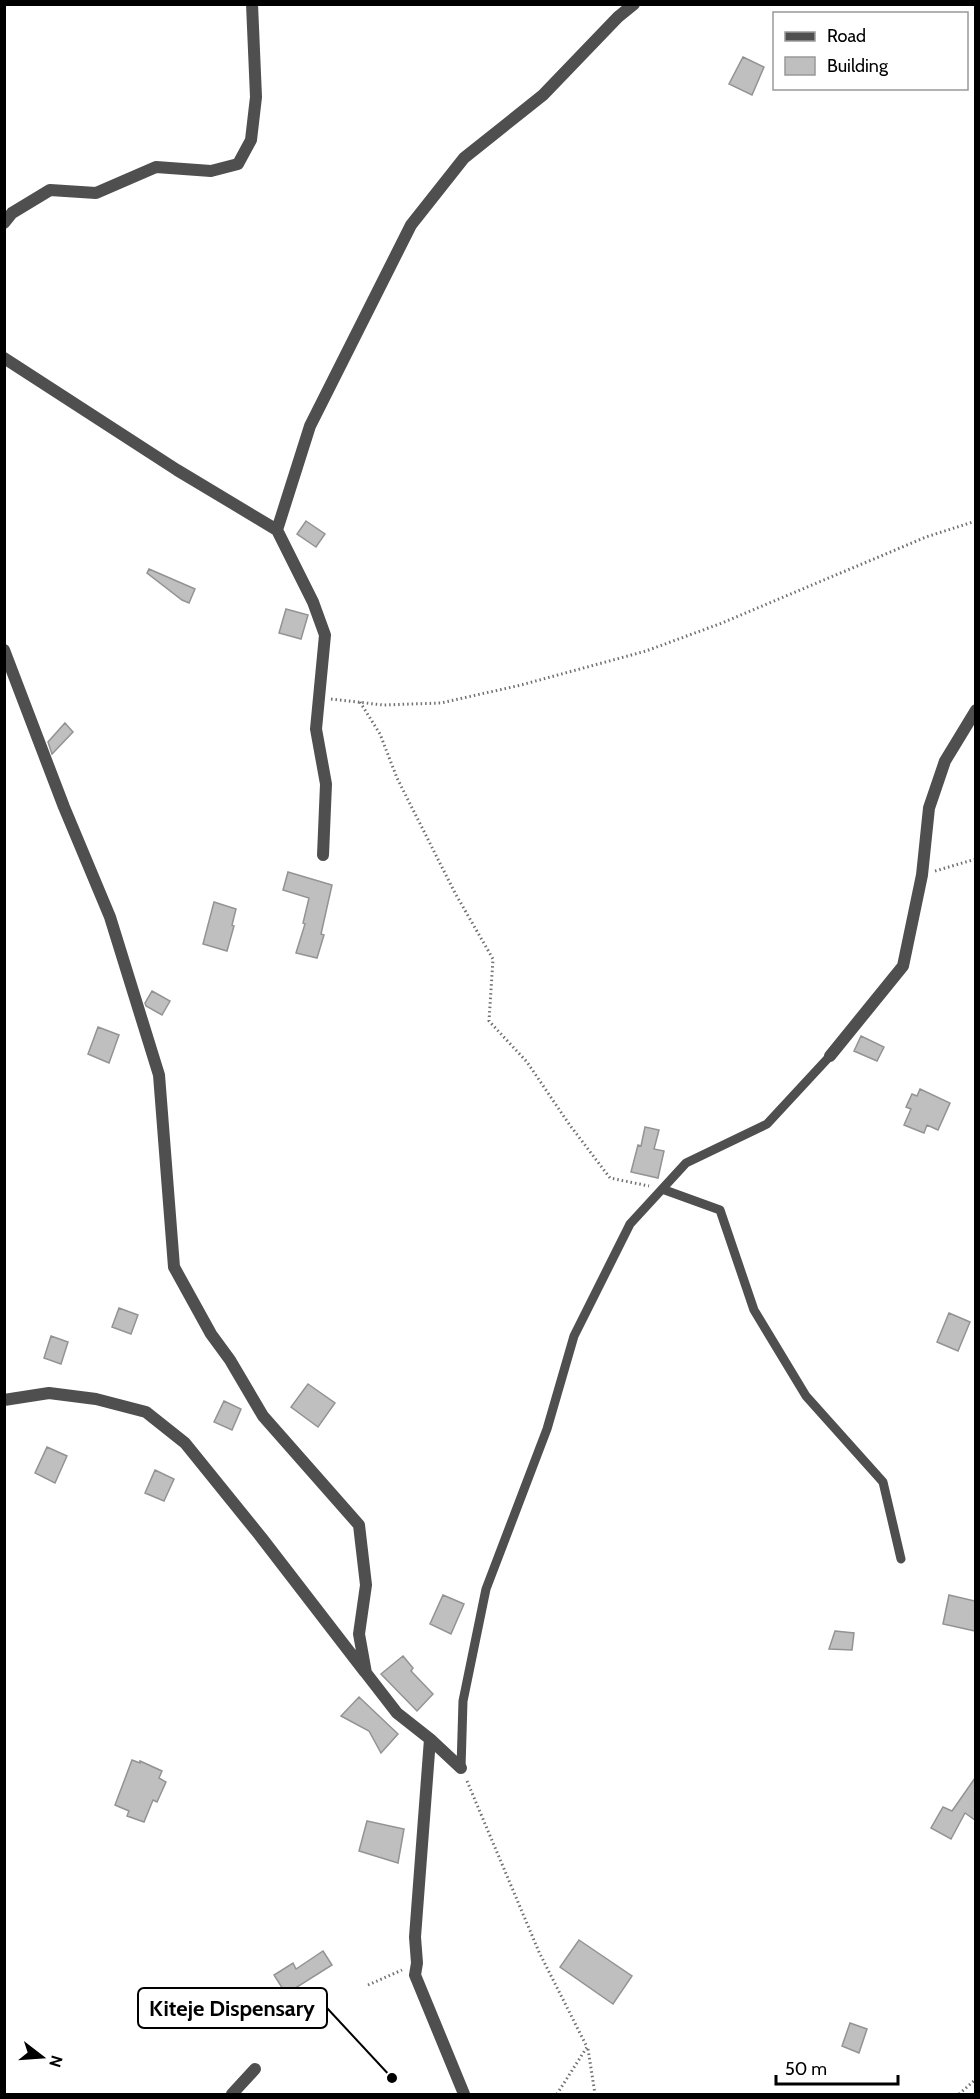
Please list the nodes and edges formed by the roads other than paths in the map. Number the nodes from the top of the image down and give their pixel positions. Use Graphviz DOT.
graph roads {
  1 [pos="252,4"];
  2 [pos="634,4"];
  3 [pos="4,223"];
  4 [pos="4,358"];
  5 [pos="277,530"];
  6 [pos="4,651"];
  7 [pos="975,710"];
  8 [pos="323,855"];
  9 [pos="830,1056"];
  10 [pos="662,1189"];
  11 [pos="4,1400"];
  12 [pos="901,1559"];
  13 [pos="366,1673"];
  14 [pos="430,1739"];
  15 [pos="461,1768"];
  16 [pos="255,2069"];
  17 [pos="232,2094"];
  18 [pos="464,2094"];
  1 -- 3 [label="street"];
  2 -- 5 [label="street"];
  4 -- 5 [label="street"];
  5 -- 8 [label="street"];
  6 -- 13 [label="street"];
  7 -- 9 [label="street"];
  9 -- 10 [label="lane"];
  10 -- 12 [label="lane"];
  10 -- 15 [label="lane"];
  11 -- 13 [label="street"];
  13 -- 14 [label="street"];
  14 -- 15 [label="street"];
  14 -- 18 [label="street"];
  16 -- 17 [label="street"];
}
